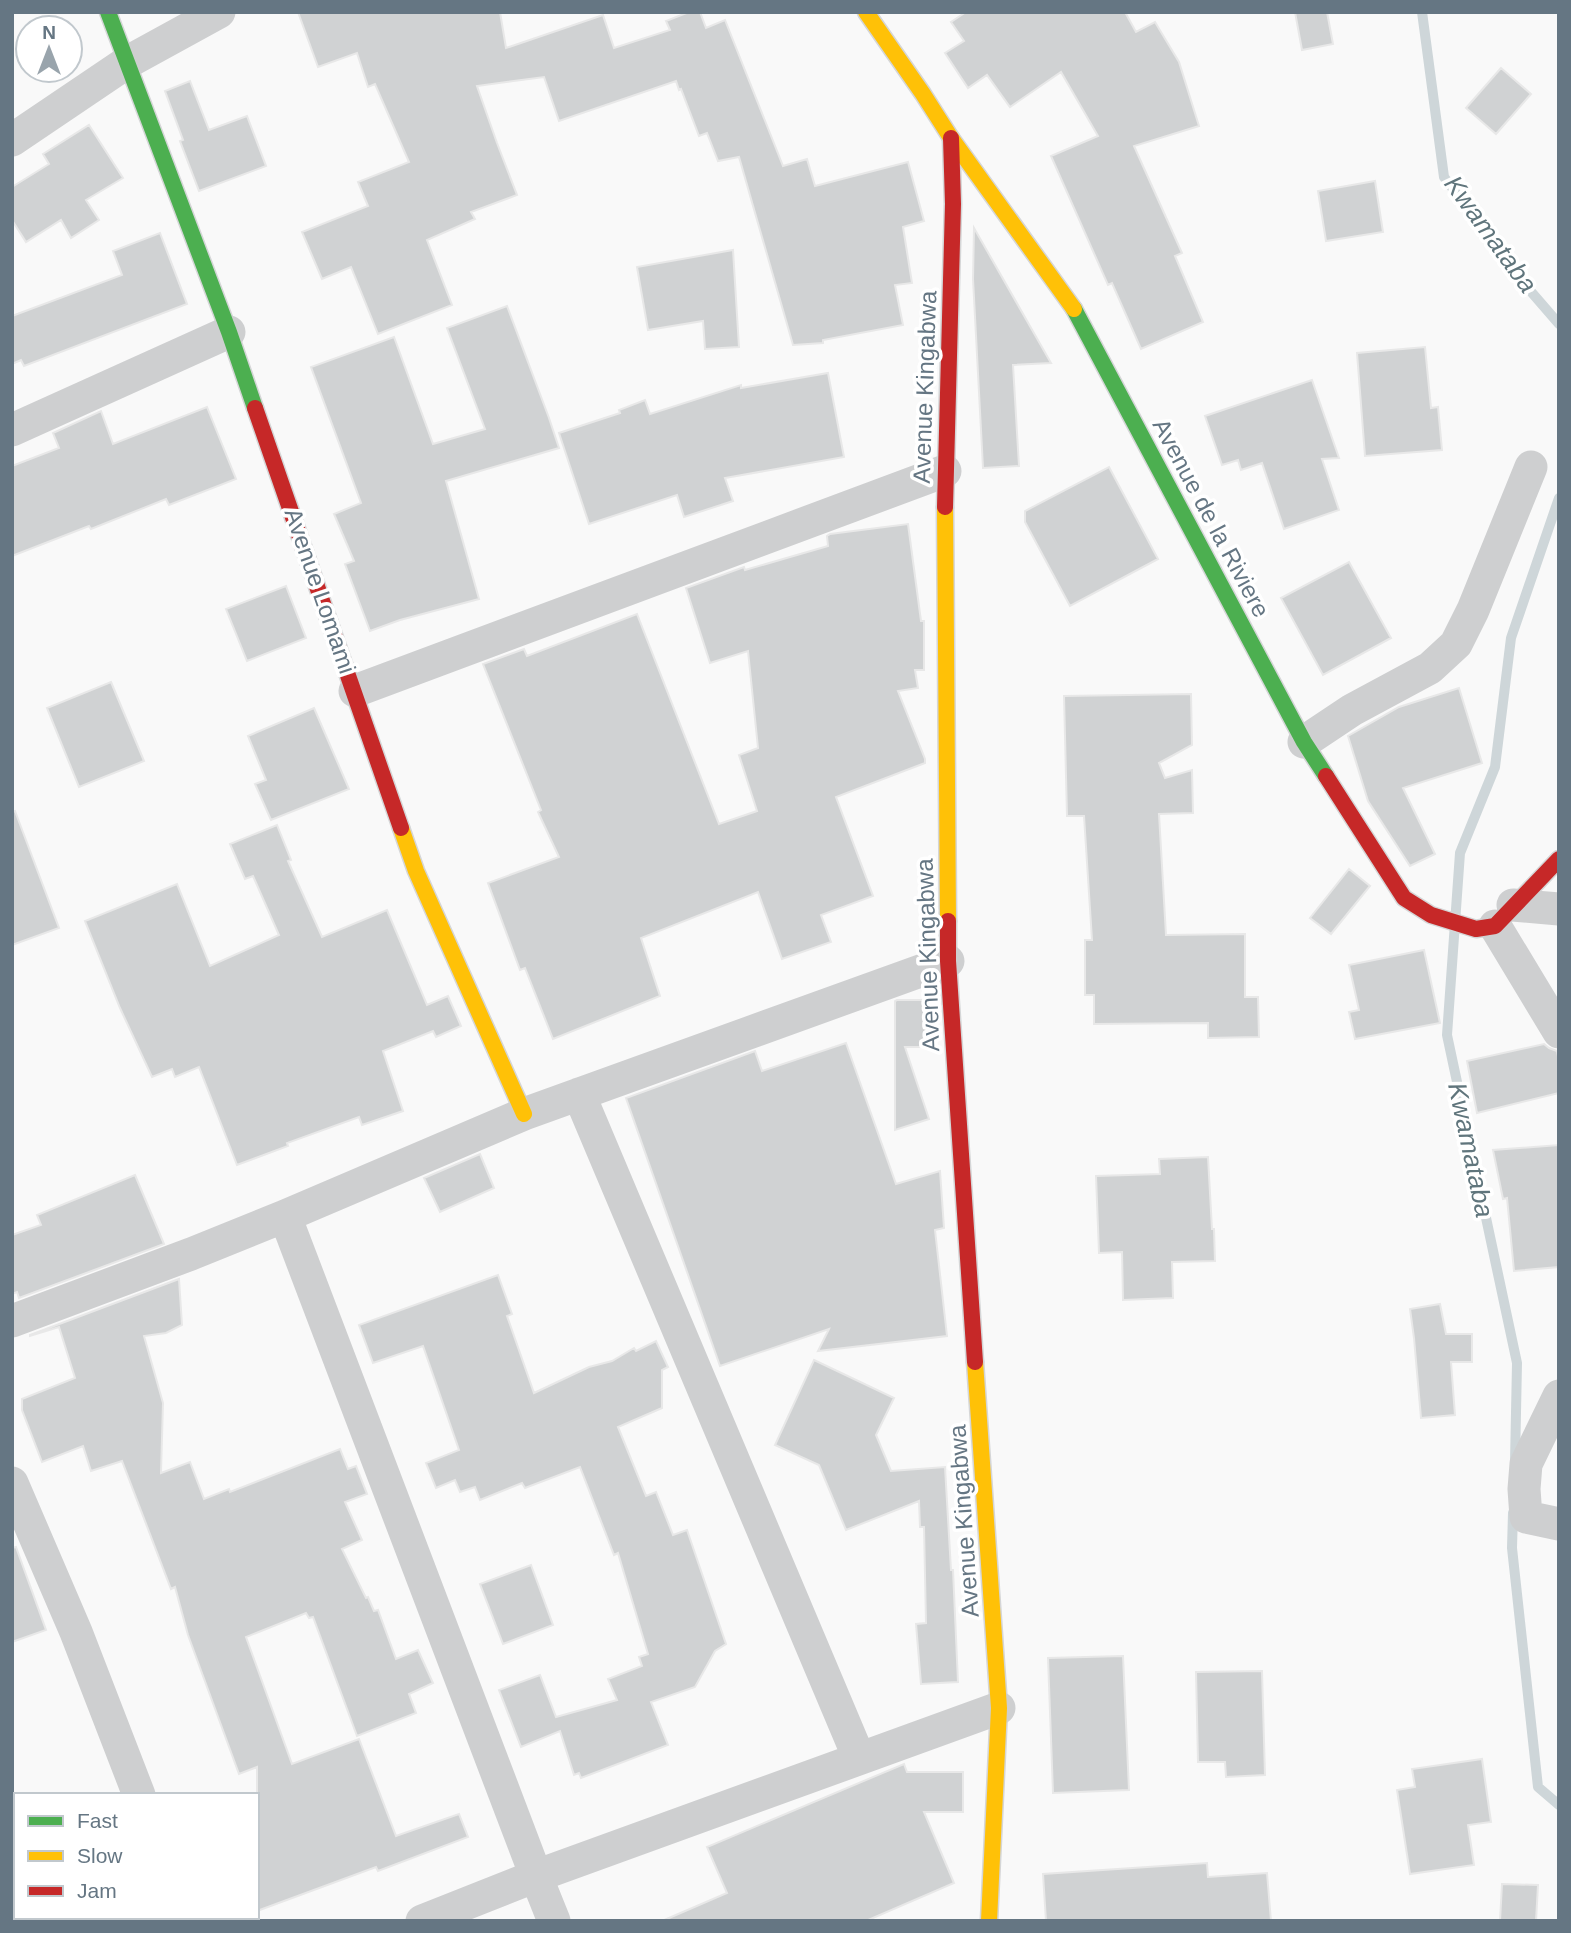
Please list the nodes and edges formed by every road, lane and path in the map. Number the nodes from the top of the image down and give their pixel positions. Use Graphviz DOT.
graph roads {
  1 [pos="108,12"];
  2 [pos="219,12"];
  3 [pos="866,12"];
  4 [pos="126,63"];
  5 [pos="951,138"];
  6 [pos="12,140"];
  7 [pos="229,332"];
  8 [pos="12,430"];
  9 [pos="1531,467"];
  10 [pos="945,471"];
  11 [pos="355,691"];
  12 [pos="1304,742"];
  13 [pos="1559,859"];
  14 [pos="1559,909"];
  15 [pos="1495,920"];
  16 [pos="948,961"];
  17 [pos="1559,1032"];
  18 [pos="579,1094"];
  19 [pos="524,1114"];
  20 [pos="285,1216"];
  21 [pos="12,1321"];
  22 [pos="1559,1396"];
  23 [pos="12,1483"];
  24 [pos="1559,1524"];
  25 [pos="999,1708"];
  26 [pos="859,1758"];
  27 [pos="138,1793"];
  28 [pos="536,1876"];
  29 [pos="422,1921"];
  30 [pos="554,1921"];
  31 [pos="989,1921"];
  1 -- 4 [label="street, Avenue Lomami"];
  2 -- 4 [label="street"];
  3 -- 5 [label="street"];
  4 -- 6 [label="street"];
  4 -- 7 [label="street, Avenue Lomami"];
  5 -- 10 [label="street, Avenue Kingabwa"];
  5 -- 12 [label="street, Avenue de la Riviere"];
  7 -- 8 [label="street"];
  7 -- 11 [label="street, Avenue Lomami"];
  9 -- 12 [label="street"];
  10 -- 11 [label="street"];
  10 -- 16 [label="street, Avenue Kingabwa"];
  11 -- 19 [label="street, Avenue Lomami"];
  12 -- 15 [label="street, Avenue de la Riviere"];
  13 -- 15 [label="street"];
  14 -- 15 [label="street"];
  15 -- 17 [label="street"];
  16 -- 18 [label="street"];
  16 -- 25 [label="street, Avenue Kingabwa"];
  18 -- 19 [label="street"];
  18 -- 26 [label="street"];
  19 -- 20 [label="street"];
  20 -- 21 [label="street"];
  20 -- 28 [label="street"];
  22 -- 24 [label="street"];
  23 -- 27 [label="street"];
  25 -- 26 [label="street"];
  25 -- 31 [label="street, Avenue Kingabwa"];
  26 -- 28 [label="street"];
  28 -- 29 [label="street"];
  28 -- 30 [label="street"];
}
